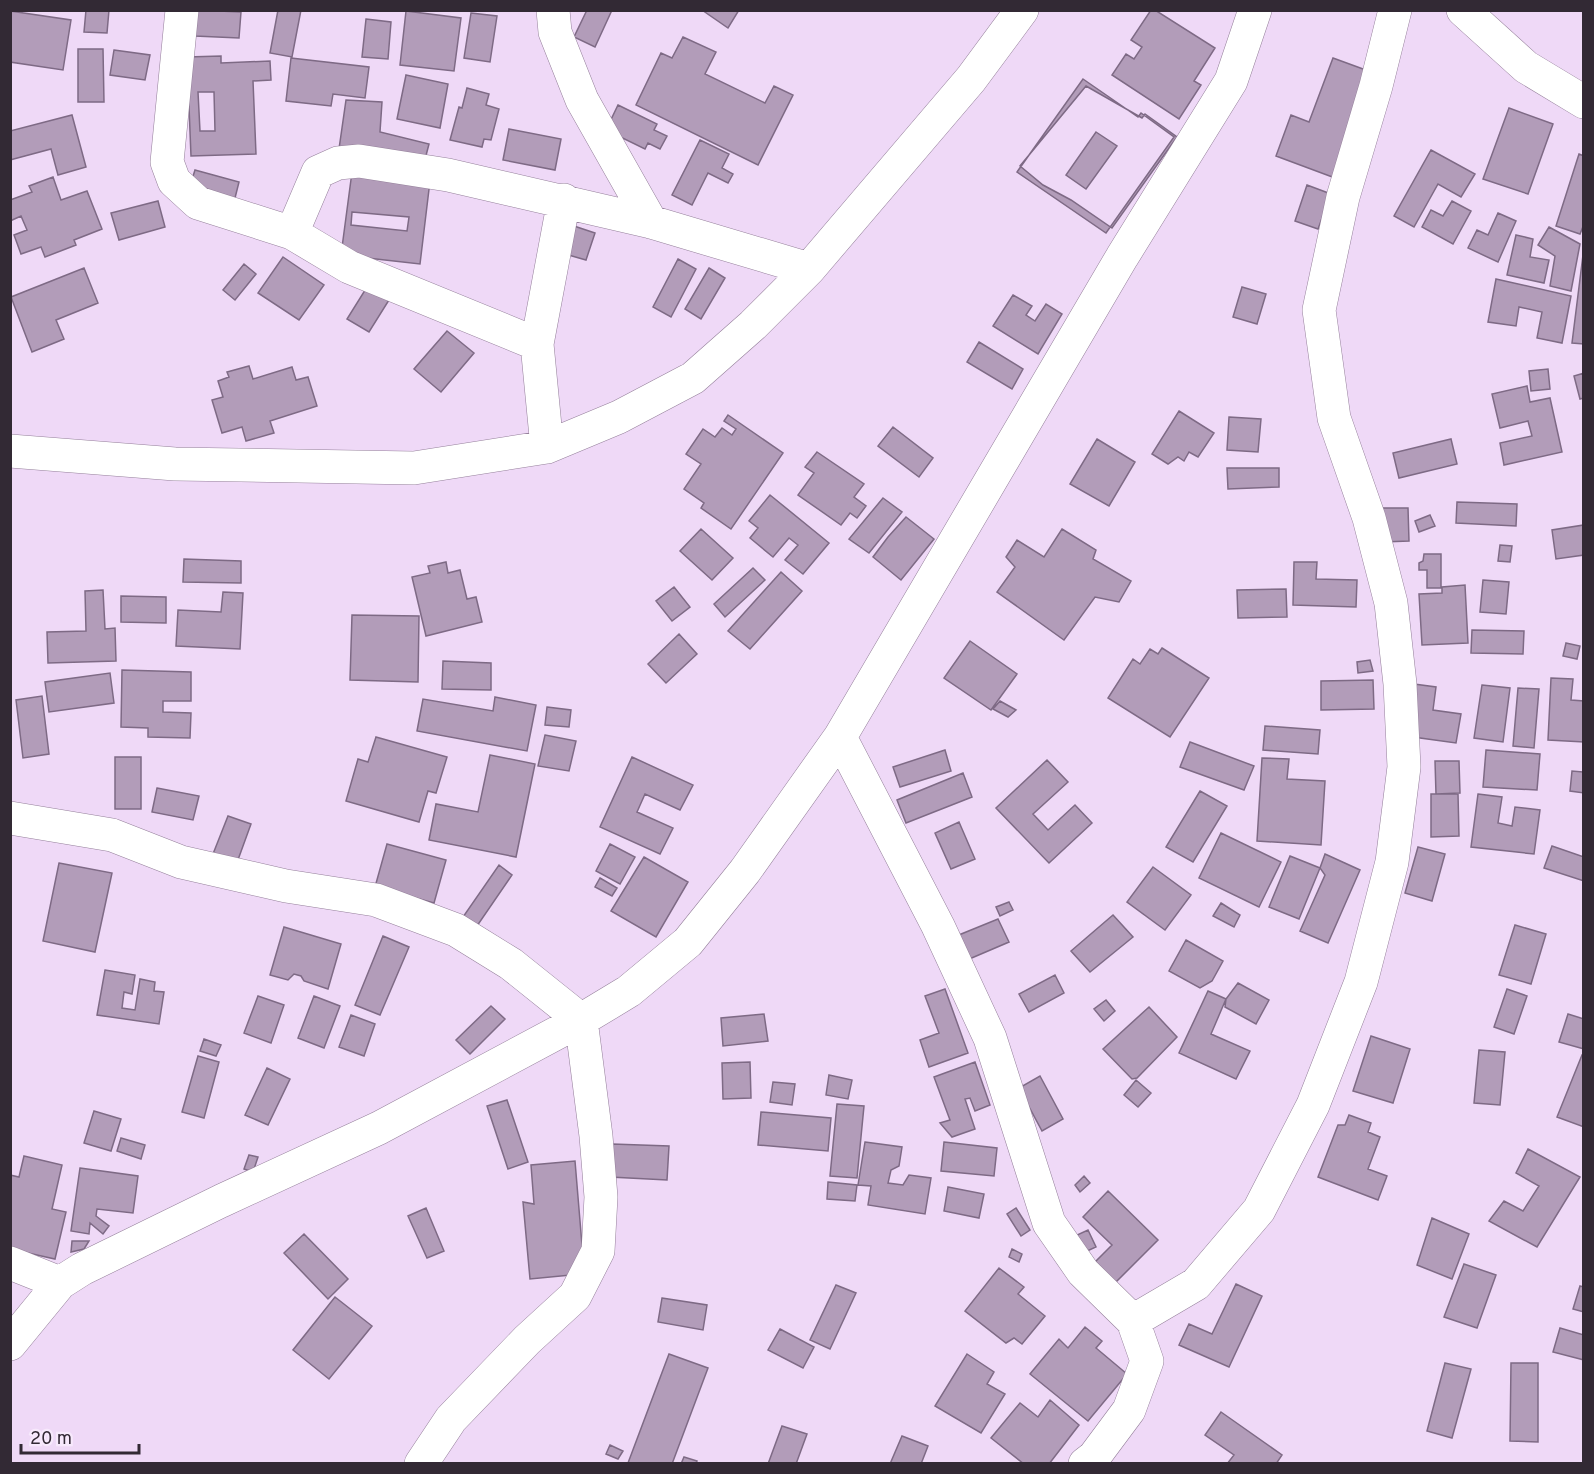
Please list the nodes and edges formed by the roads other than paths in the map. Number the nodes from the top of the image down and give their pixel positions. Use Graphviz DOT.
graph roads {
  1 [pos="182,10"];
  2 [pos="553,10"];
  3 [pos="1022,10"];
  4 [pos="1255,10"];
  5 [pos="1395,10"];
  6 [pos="1463,10"];
  7 [pos="1584,102"];
  8 [pos="564,200"];
  9 [pos="651,222"];
  10 [pos="292,233"];
  11 [pos="810,269"];
  12 [pos="537,344"];
  13 [pos="547,447"];
  14 [pos="10,451"];
  15 [pos="840,737"];
  16 [pos="10,799"];
  17 [pos="11,818"];
  18 [pos="581,1020"];
  19 [pos="10,1263"];
  20 [pos="60,1283"];
  21 [pos="1133,1322"];
  22 [pos="10,1344"];
  23 [pos="421,1464"];
  24 [pos="1085,1464"];
  1 -- 10 [label="street"];
  2 -- 9 [label="street"];
  3 -- 11 [label="street"];
  4 -- 15 [label="street"];
  5 -- 21 [label="street"];
  6 -- 7 [label="street"];
  8 -- 9 [label="street"];
  8 -- 10 [label="street"];
  8 -- 12 [label="street"];
  9 -- 11 [label="street"];
  10 -- 12 [label="street"];
  11 -- 13 [label="street"];
  12 -- 13 [label="street"];
  13 -- 14 [label="street"];
  15 -- 18 [label="street"];
  15 -- 21 [label="street"];
  16 -- 17 [label="street"];
  17 -- 18 [label="street"];
  18 -- 20 [label="street"];
  18 -- 23 [label="street"];
  19 -- 20 [label="street"];
  20 -- 22 [label="street"];
  21 -- 24 [label="street"];
}
